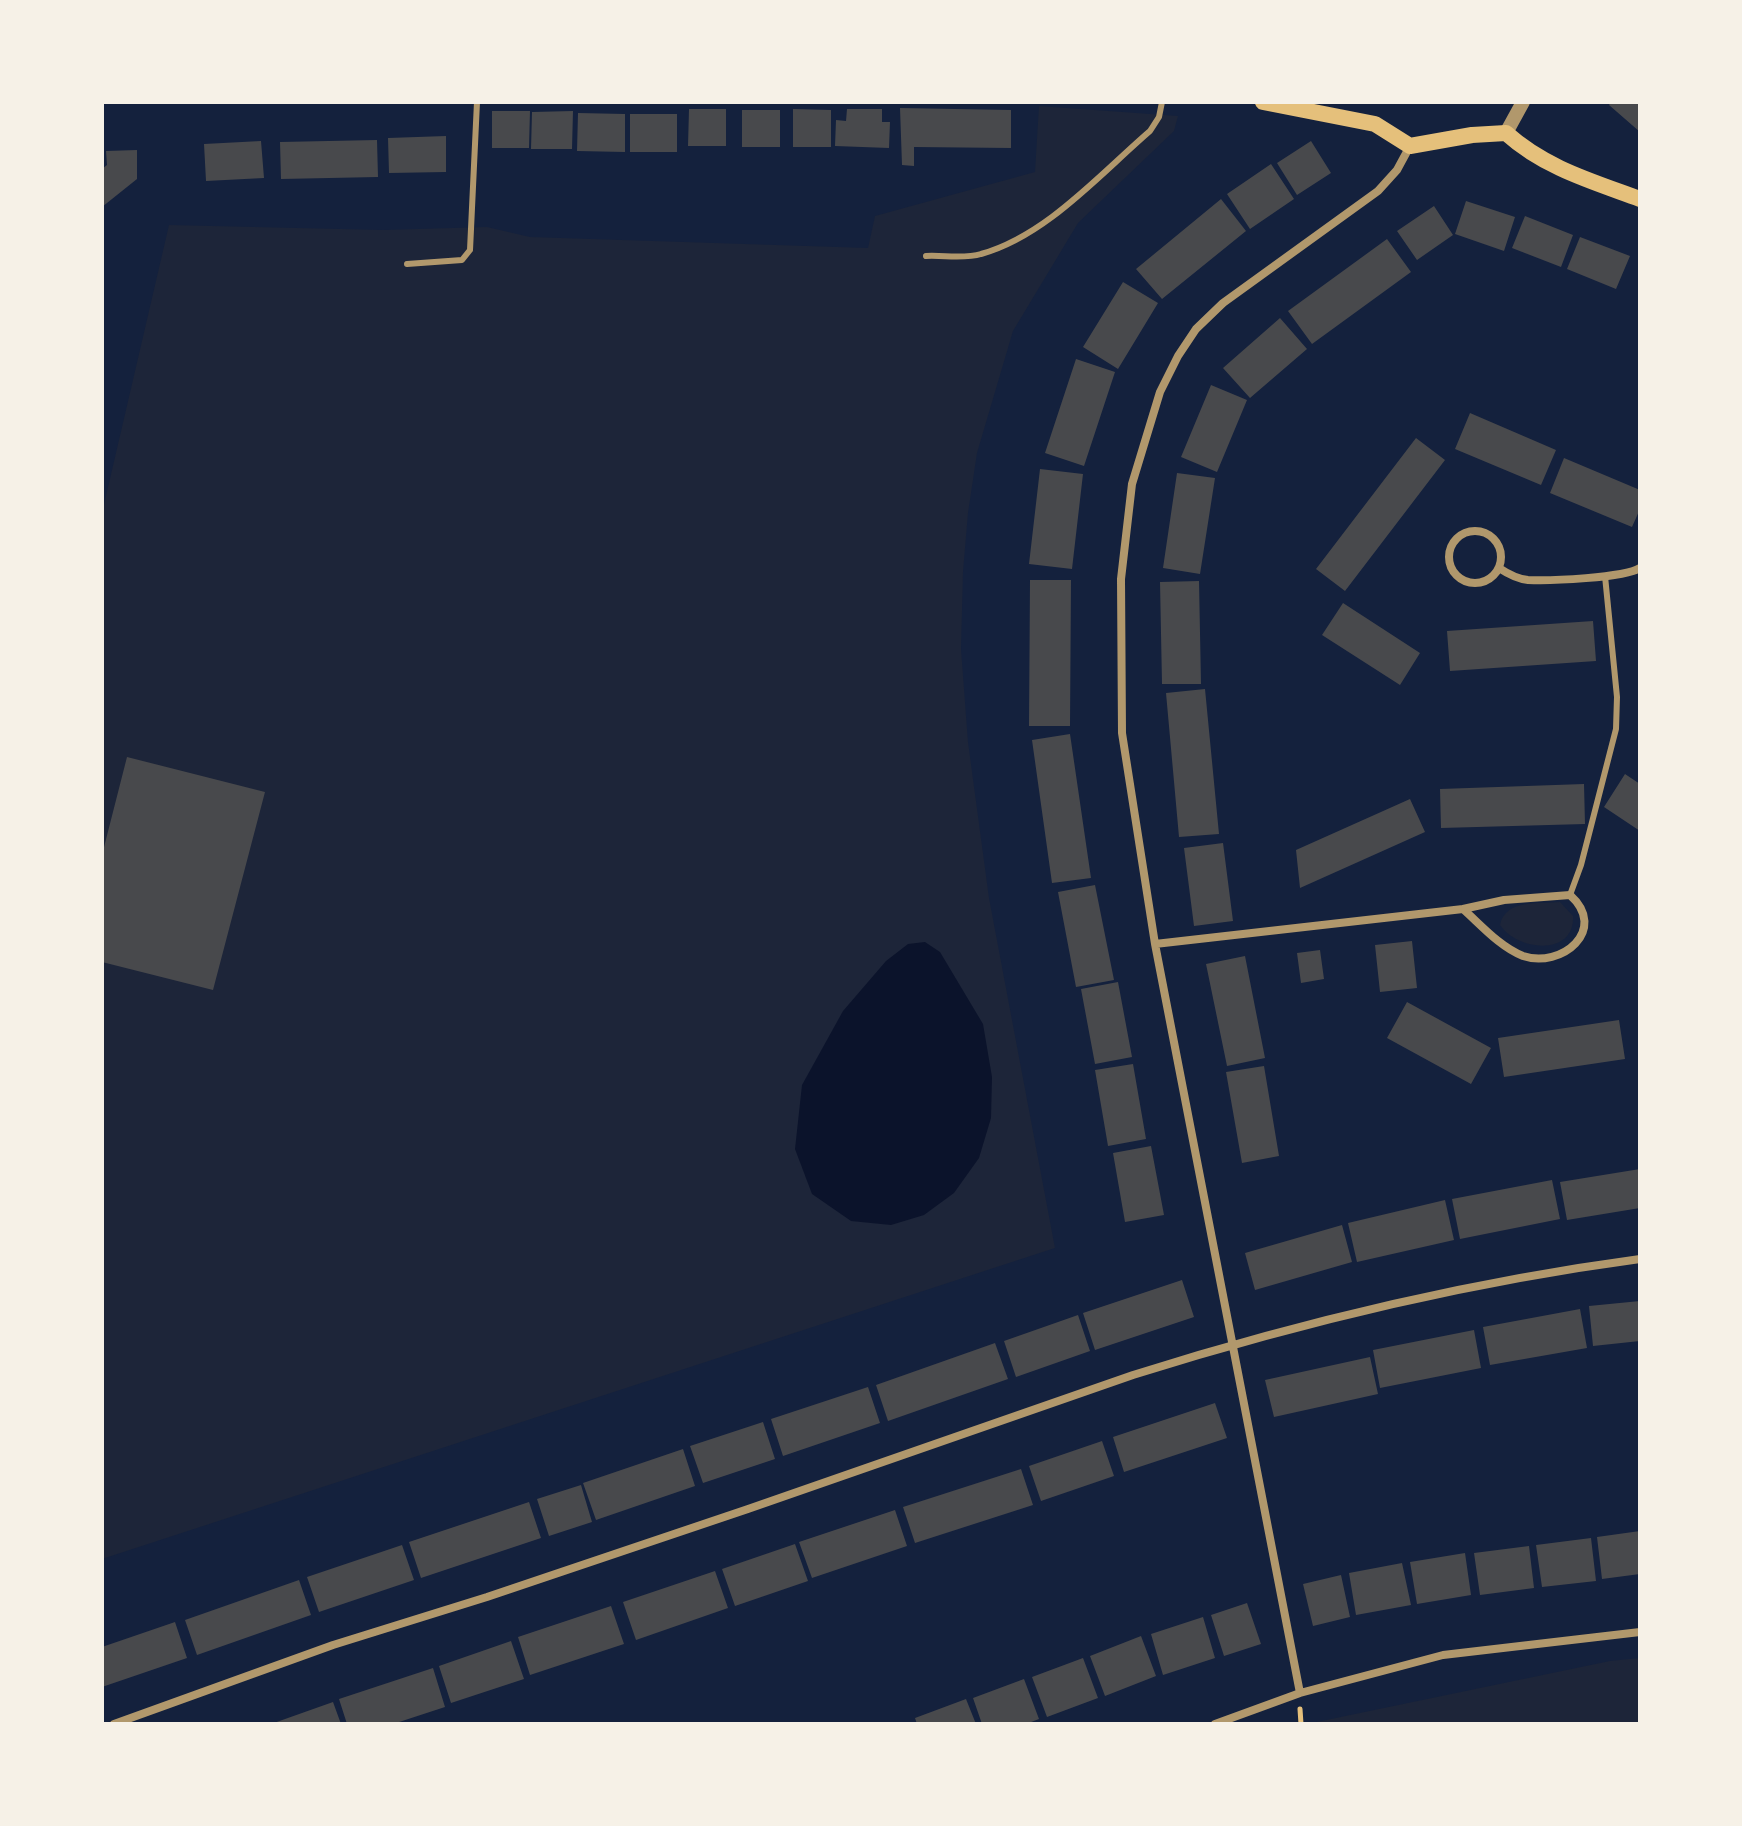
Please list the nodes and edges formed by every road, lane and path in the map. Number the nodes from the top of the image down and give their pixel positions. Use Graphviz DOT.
graph roads {
  1 [pos="477,102"];
  2 [pos="1162,102"];
  3 [pos="1263,102"];
  4 [pos="1523,102"];
  5 [pos="1506,133"];
  6 [pos="1410,146"];
  7 [pos="1640,199"];
  8 [pos="926,256"];
  9 [pos="407,264"];
  10 [pos="1499,568"];
  11 [pos="1640,568"];
  12 [pos="1605,576"];
  13 [pos="1570,895"];
  14 [pos="1463,909"];
  15 [pos="1155,944"];
  16 [pos="1640,1259"];
  17 [pos="1232,1344"];
  18 [pos="1640,1632"];
  19 [pos="1300,1693"];
  20 [pos="114,1724"];
  21 [pos="1215,1724"];
  1 -- 9 [label="lane"];
  2 -- 8 [label="lane"];
  3 -- 6 [label="main road"];
  4 -- 5 [label="street"];
  5 -- 6 [label="main road"];
  5 -- 7 [label="main road"];
  6 -- 15 [label="street"];
  10 -- 10 [label="street"];
  10 -- 12 [label="street"];
  11 -- 12 [label="street"];
  12 -- 13 [label="lane"];
  13 -- 14 [label="street"];
  13 -- 14 [label="street"];
  14 -- 15 [label="street"];
  15 -- 17 [label="street"];
  16 -- 17 [label="street"];
  17 -- 19 [label="street"];
  17 -- 20 [label="street"];
  18 -- 19 [label="street"];
  19 -- 21 [label="street"];
}
